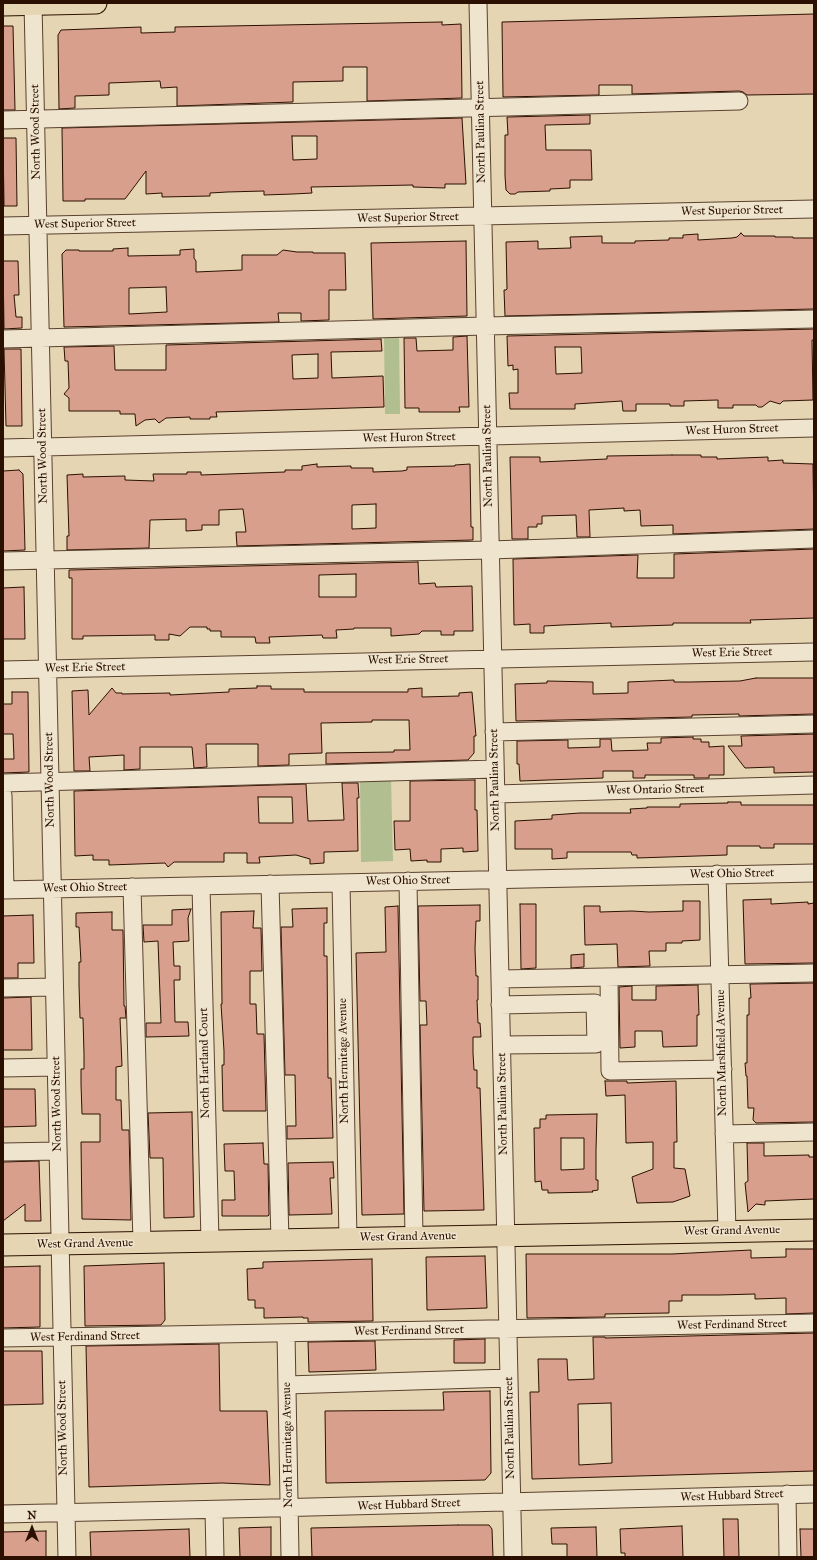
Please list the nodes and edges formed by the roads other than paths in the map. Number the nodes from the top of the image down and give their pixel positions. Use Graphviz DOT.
graph roads {
  1 [pos="96,3"];
  2 [pos="478,3"];
  3 [pos="33,4"];
  4 [pos="3,5"];
  5 [pos="739,101"];
  6 [pos="480,107"];
  7 [pos="36,119"];
  8 [pos="3,120"];
  9 [pos="814,209"];
  10 [pos="483,216"];
  11 [pos="38,225"];
  12 [pos="3,226"];
  13 [pos="814,319"];
  14 [pos="485,326"];
  15 [pos="40,338"];
  16 [pos="3,339"];
  17 [pos="814,428"];
  18 [pos="488,436"];
  19 [pos="3,448"];
  20 [pos="42,448"];
  21 [pos="814,539"];
  22 [pos="490,550"];
  23 [pos="45,560"];
  24 [pos="3,561"];
  25 [pos="814,652"];
  26 [pos="493,659"];
  27 [pos="47,668"];
  28 [pos="3,670"];
  29 [pos="814,724"];
  30 [pos="494,732"];
  31 [pos="495,769"];
  32 [pos="3,782"];
  33 [pos="50,782"];
  34 [pos="814,786"];
  35 [pos="496,794"];
  36 [pos="3,796"];
  37 [pos="814,873"];
  38 [pos="718,874"];
  39 [pos="498,879"];
  40 [pos="408,881"];
  41 [pos="341,883"];
  42 [pos="270,884"];
  43 [pos="201,886"];
  44 [pos="132,887"];
  45 [pos="52,889"];
  46 [pos="4,890"];
  47 [pos="814,973"];
  48 [pos="720,975"];
  49 [pos="610,977"];
  50 [pos="500,979"];
  51 [pos="54,987"];
  52 [pos="3,988"];
  53 [pos="500,1005"];
  54 [pos="502,1045"];
  55 [pos="56,1067"];
  56 [pos="3,1068"];
  57 [pos="723,1069"];
  58 [pos="814,1132"];
  59 [pos="724,1134"];
  60 [pos="58,1151"];
  61 [pos="3,1152"];
  62 [pos="814,1230"];
  63 [pos="727,1231"];
  64 [pos="506,1235"];
  65 [pos="414,1237"];
  66 [pos="348,1239"];
  67 [pos="280,1240"];
  68 [pos="210,1241"];
  69 [pos="142,1243"];
  70 [pos="60,1244"];
  71 [pos="3,1245"];
  72 [pos="814,1323"];
  73 [pos="508,1329"];
  74 [pos="286,1333"];
  75 [pos="62,1337"];
  76 [pos="3,1338"];
  77 [pos="509,1378"];
  78 [pos="287,1385"];
  79 [pos="787,1494"];
  80 [pos="814,1494"];
  81 [pos="511,1502"];
  82 [pos="290,1508"];
  83 [pos="214,1510"];
  84 [pos="65,1512"];
  85 [pos="3,1514"];
  86 [pos="67,1557"];
  87 [pos="215,1557"];
  88 [pos="290,1557"];
  89 [pos="513,1557"];
  90 [pos="788,1557"];
  1 -- 3 [label="main road"];
  2 -- 6 [label="street, North Paulina Street"];
  3 -- 4 [label="main road"];
  3 -- 7 [label="street, North Wood Street"];
  5 -- 6 [label="street"];
  6 -- 7 [label="street"];
  6 -- 10 [label="street, North Paulina Street"];
  7 -- 8 [label="street"];
  7 -- 11 [label="street, North Wood Street"];
  9 -- 10 [label="street, West Superior Street"];
  10 -- 11 [label="street, West Superior Street"];
  10 -- 14 [label="street, North Paulina Street"];
  11 -- 12 [label="street, West Superior Street"];
  11 -- 15 [label="street, North Wood Street"];
  13 -- 14 [label="street"];
  14 -- 15 [label="street"];
  14 -- 18 [label="street, North Paulina Street"];
  15 -- 16 [label="street"];
  15 -- 20 [label="street, North Wood Street"];
  17 -- 18 [label="street, West Huron Street"];
  18 -- 20 [label="street, West Huron Street"];
  18 -- 22 [label="street, North Paulina Street"];
  19 -- 20 [label="street, West Huron Street"];
  20 -- 23 [label="street, North Wood Street"];
  21 -- 22 [label="street"];
  22 -- 23 [label="street"];
  22 -- 26 [label="street, North Paulina Street"];
  23 -- 24 [label="street"];
  23 -- 27 [label="street, North Wood Street"];
  25 -- 26 [label="street, West Erie Street"];
  26 -- 27 [label="street, West Erie Street"];
  26 -- 30 [label="street, North Paulina Street"];
  27 -- 28 [label="street, West Erie Street"];
  27 -- 33 [label="street, North Wood Street"];
  29 -- 30 [label="street"];
  30 -- 31 [label="street, North Paulina Street"];
  31 -- 33 [label="street"];
  31 -- 35 [label="street, North Paulina Street"];
  32 -- 33 [label="street"];
  33 -- 45 [label="street, North Wood Street"];
  34 -- 35 [label="street, West Ontario Street"];
  35 -- 39 [label="street, North Paulina Street"];
  36 -- 46 [label="street"];
  37 -- 38 [label="street, West Ohio Street"];
  38 -- 39 [label="street, West Ohio Street"];
  38 -- 48 [label="street, North Marshfield Avenue"];
  39 -- 40 [label="street, West Ohio Street"];
  39 -- 50 [label="street, North Paulina Street"];
  40 -- 41 [label="street, West Ohio Street"];
  40 -- 65 [label="street"];
  41 -- 42 [label="street, West Ohio Street"];
  41 -- 66 [label="street, North Hermitage Avenue"];
  42 -- 43 [label="street, West Ohio Street"];
  42 -- 67 [label="street"];
  43 -- 44 [label="street, West Ohio Street"];
  43 -- 68 [label="street, North Hartland Court"];
  44 -- 45 [label="street, West Ohio Street"];
  44 -- 69 [label="street"];
  45 -- 46 [label="street, West Ohio Street"];
  45 -- 51 [label="street, North Wood Street"];
  47 -- 48 [label="street"];
  48 -- 49 [label="street"];
  48 -- 57 [label="street, North Marshfield Avenue"];
  49 -- 50 [label="street"];
  49 -- 57 [label="street"];
  50 -- 53 [label="street, North Paulina Street"];
  51 -- 52 [label="street"];
  51 -- 55 [label="street, North Wood Street"];
  53 -- 54 [label="street, North Paulina Street"];
  53 -- 54 [label="street"];
  54 -- 64 [label="street, North Paulina Street"];
  55 -- 56 [label="street"];
  55 -- 60 [label="street, North Wood Street"];
  57 -- 59 [label="street, North Marshfield Avenue"];
  58 -- 59 [label="street"];
  59 -- 63 [label="street, North Marshfield Avenue"];
  60 -- 61 [label="street"];
  60 -- 70 [label="street, North Wood Street"];
  62 -- 63 [label="main road, West Grand Avenue"];
  63 -- 64 [label="main road, West Grand Avenue"];
  64 -- 65 [label="main road, West Grand Avenue"];
  64 -- 73 [label="street, North Paulina Street"];
  65 -- 66 [label="main road, West Grand Avenue"];
  66 -- 67 [label="main road, West Grand Avenue"];
  67 -- 68 [label="main road, West Grand Avenue"];
  68 -- 69 [label="main road, West Grand Avenue"];
  69 -- 70 [label="main road, West Grand Avenue"];
  70 -- 71 [label="main road, West Grand Avenue"];
  70 -- 75 [label="street, North Wood Street"];
  72 -- 73 [label="street, West Ferdinand Street"];
  73 -- 74 [label="street, West Ferdinand Street"];
  73 -- 77 [label="street, North Paulina Street"];
  74 -- 75 [label="street, West Ferdinand Street"];
  74 -- 78 [label="street, North Hermitage Avenue"];
  75 -- 76 [label="street, West Ferdinand Street"];
  75 -- 84 [label="street, North Wood Street"];
  77 -- 78 [label="street"];
  77 -- 81 [label="street, North Paulina Street"];
  78 -- 82 [label="street, North Hermitage Avenue"];
  79 -- 80 [label="street, West Hubbard Street"];
  79 -- 81 [label="street, West Hubbard Street"];
  79 -- 90 [label="street"];
  81 -- 82 [label="street, West Hubbard Street"];
  81 -- 89 [label="street, North Paulina Street"];
  82 -- 83 [label="street, West Hubbard Street"];
  82 -- 88 [label="street, North Hermitage Avenue"];
  83 -- 84 [label="street, West Hubbard Street"];
  83 -- 87 [label="street"];
  84 -- 85 [label="street, West Hubbard Street"];
  84 -- 86 [label="street, North Wood Street"];
}
